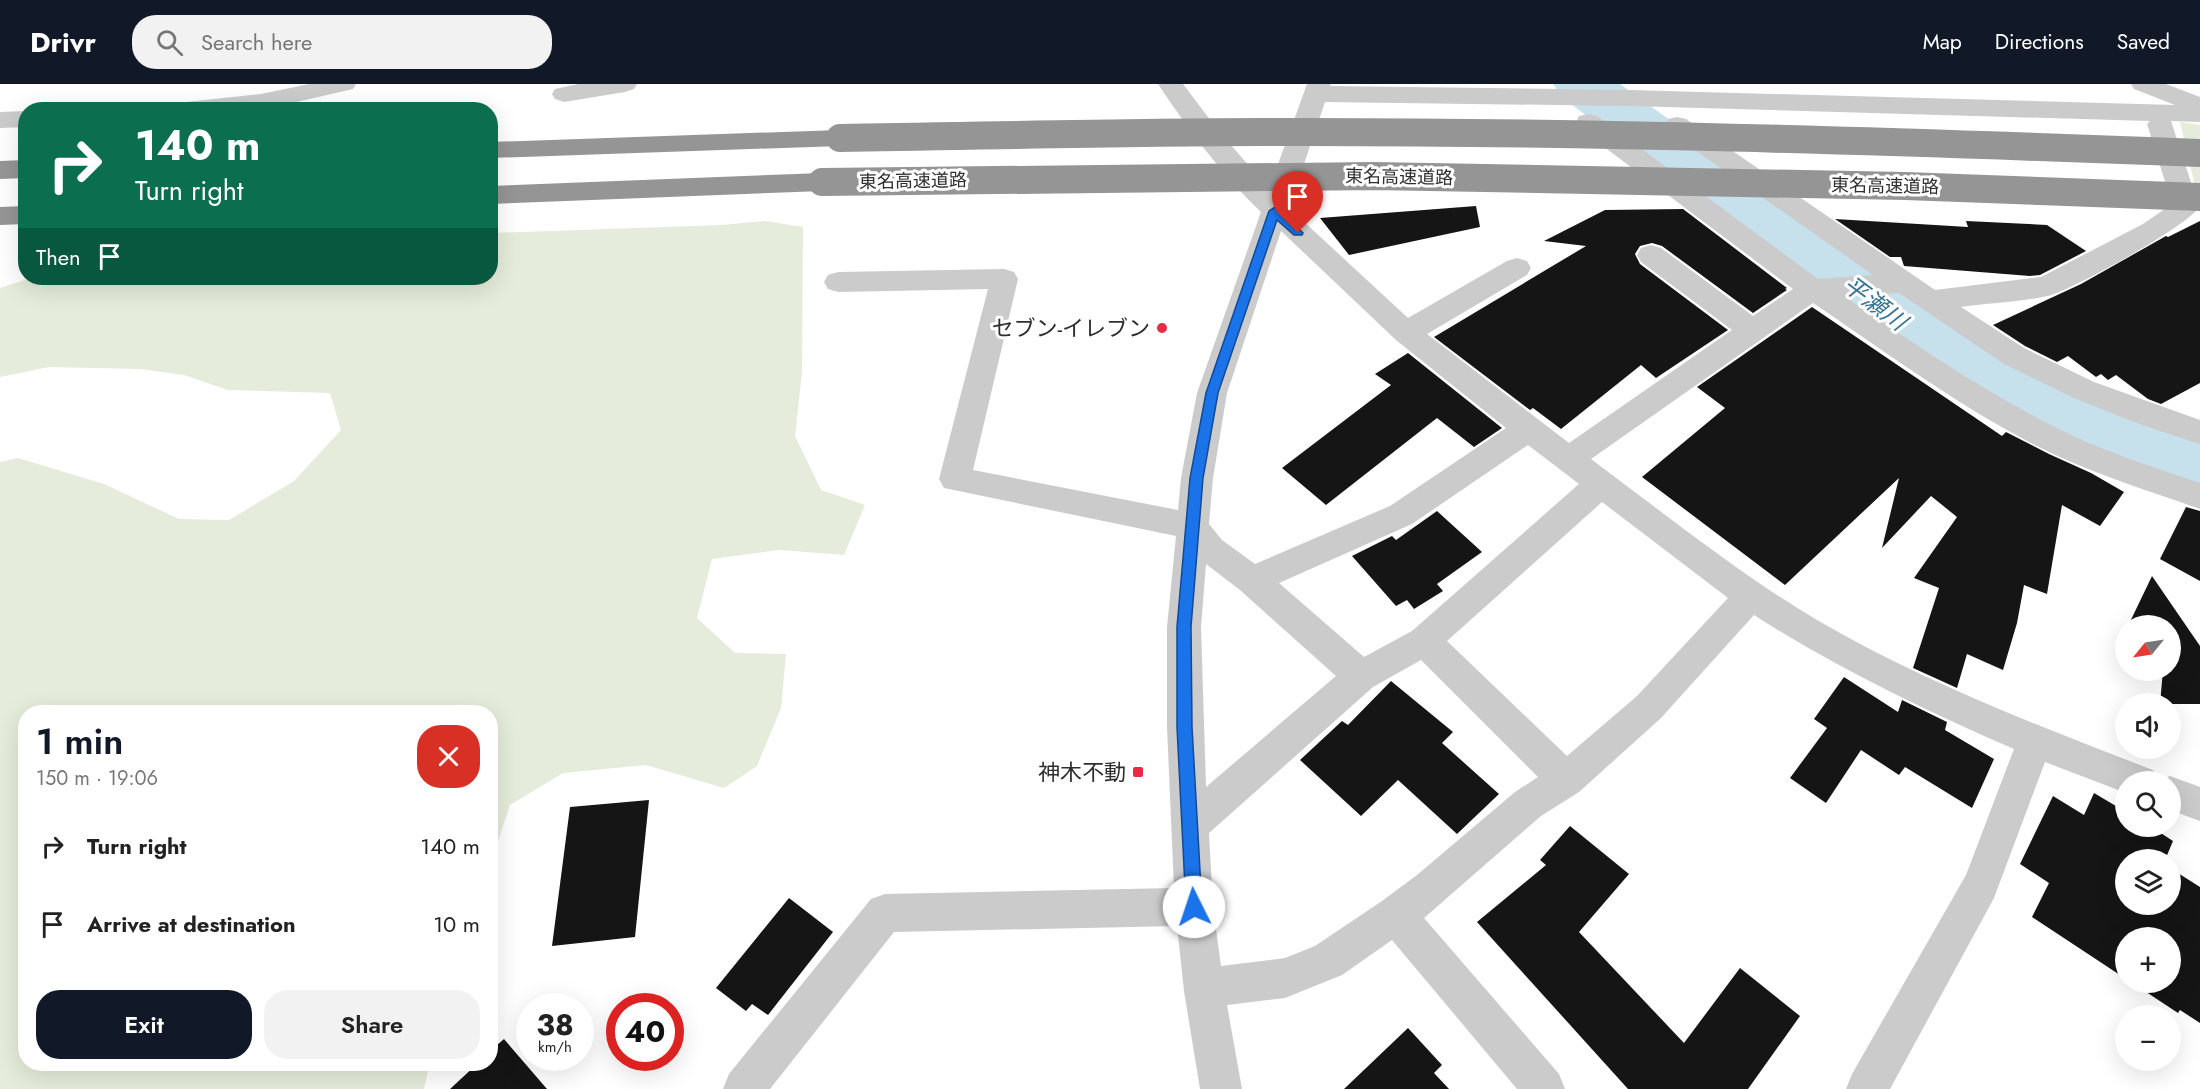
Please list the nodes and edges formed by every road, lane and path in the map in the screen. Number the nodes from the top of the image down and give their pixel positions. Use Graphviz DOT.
graph roads {
  1 [pos="344,84"];
  2 [pos="625,84"];
  3 [pos="1170,84"];
  4 [pos="2143,84"];
  5 [pos="1318,89"];
  6 [pos="1547,91"];
  7 [pos="1629,93"];
  8 [pos="564,94"];
  9 [pos="2193,100"];
  10 [pos="261,102"];
  11 [pos="2157,114"];
  12 [pos="2200,114"];
  13 [pos="18,119"];
  14 [pos="0,120"];
  15 [pos="498,150"];
  16 [pos="2200,153"];
  17 [pos="18,169"];
  18 [pos="0,170"];
  19 [pos="498,195"];
  20 [pos="2200,197"];
  21 [pos="1275,211"];
  22 [pos="18,215"];
  23 [pos="0,216"];
  24 [pos="1651,255"];
  25 [pos="1516,268"];
  26 [pos="838,282"];
  27 [pos="1895,283"];
  28 [pos="1813,289"];
  29 [pos="1930,301"];
  30 [pos="1754,331"];
  31 [pos="1406,333"];
  32 [pos="1528,429"];
  33 [pos="2200,432"];
  34 [pos="1570,458"];
  35 [pos="1602,483"];
  36 [pos="2200,496"];
  37 [pos="1192,526"];
  38 [pos="1252,580"];
  39 [pos="1751,596"];
  40 [pos="1424,641"];
  41 [pos="1361,676"];
  42 [pos="2035,741"];
  43 [pos="2115,772"];
  44 [pos="1566,780"];
  45 [pos="2181,797"];
  46 [pos="2200,804"];
  47 [pos="1189,826"];
  48 [pos="1194,907"];
  49 [pos="1396,915"];
  50 [pos="1204,991"];
  51 [pos="744,1089"];
  52 [pos="1221,1089"];
  53 [pos="1544,1089"];
  54 [pos="1867,1089"];
  1 -- 10 [label="street"];
  2 -- 8 [label="street"];
  3 -- 21 [label="street"];
  4 -- 9 [label="street"];
  5 -- 6 [label="street"];
  5 -- 21 [label="street"];
  6 -- 7 [label="street"];
  6 -- 28 [label="street"];
  7 -- 11 [label="street"];
  7 -- 27 [label="street"];
  11 -- 12 [label="street"];
  11 -- 29 [label="street"];
  13 -- 14 [label="street"];
  15 -- 16 [label="highway, 東名高速道路, bridge"];
  17 -- 18 [label="highway"];
  19 -- 20 [label="highway, 東名高速道路, bridge"];
  21 -- 31 [label="street"];
  21 -- 37 [label="street"];
  22 -- 23 [label="highway"];
  24 -- 30 [label="street"];
  25 -- 31 [label="street"];
  26 -- 37 [label="street"];
  27 -- 28 [label="street"];
  27 -- 29 [label="street"];
  28 -- 30 [label="street"];
  28 -- 36 [label="street"];
  29 -- 33 [label="street"];
  30 -- 34 [label="street"];
  31 -- 32 [label="street"];
  32 -- 34 [label="street"];
  32 -- 38 [label="street"];
  34 -- 35 [label="street"];
  35 -- 39 [label="street"];
  35 -- 40 [label="street"];
  37 -- 38 [label="street"];
  37 -- 47 [label="street"];
  38 -- 41 [label="street"];
  39 -- 42 [label="street"];
  39 -- 44 [label="street"];
  40 -- 41 [label="street"];
  40 -- 44 [label="street"];
  41 -- 47 [label="street"];
  42 -- 43 [label="street"];
  42 -- 54 [label="street"];
  44 -- 49 [label="street"];
  45 -- 46 [label="street"];
  47 -- 48 [label="street"];
  48 -- 50 [label="street"];
  48 -- 51 [label="street"];
  49 -- 50 [label="street"];
  49 -- 53 [label="street"];
  50 -- 52 [label="street"];
}
